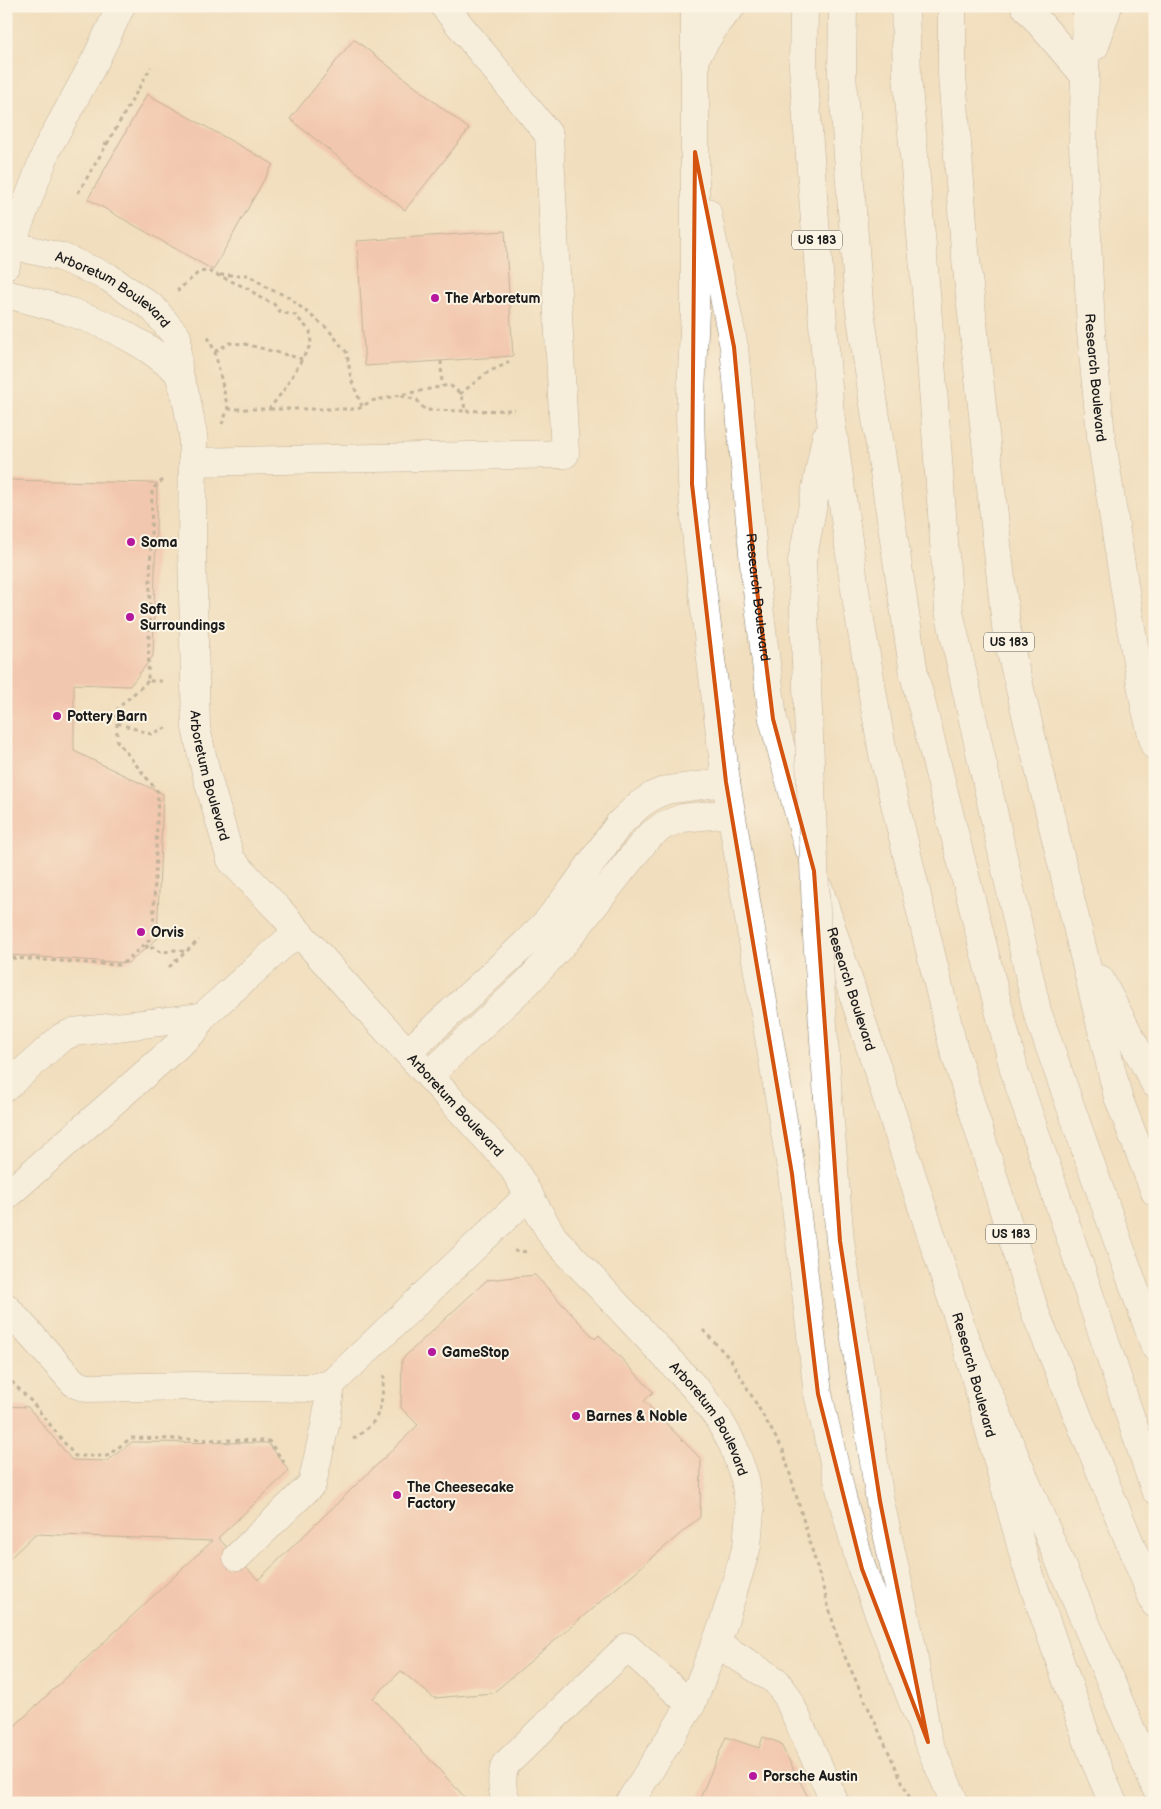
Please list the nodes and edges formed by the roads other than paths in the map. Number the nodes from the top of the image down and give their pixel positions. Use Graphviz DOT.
graph roads {
  1 [pos="121,6"];
  2 [pos="444,6"];
  3 [pos="732,6"];
  4 [pos="804,6"];
  5 [pos="843,6"];
  6 [pos="905,6"];
  7 [pos="952,6"];
  8 [pos="1025,6"];
  9 [pos="1087,6"];
  10 [pos="1108,6"];
  11 [pos="692,13"];
  12 [pos="695,58"];
  13 [pos="1085,76"];
  14 [pos="695,152"];
  15 [pos="8,251"];
  16 [pos="6,294"];
  17 [pos="178,372"];
  18 [pos="830,413"];
  19 [pos="193,462"];
  20 [pos="1155,746"];
  21 [pos="726,782"];
  22 [pos="731,813"];
  23 [pos="297,932"];
  24 [pos="1079,940"];
  25 [pos="202,1018"];
  26 [pos="408,1052"];
  27 [pos="429,1075"];
  28 [pos="1155,1084"];
  29 [pos="6,1087"];
  30 [pos="1155,1192"];
  31 [pos="529,1195"];
  32 [pos="6,1196"];
  33 [pos="6,1307"];
  34 [pos="964,1336"];
  35 [pos="1155,1347"];
  36 [pos="331,1384"];
  37 [pos="1155,1490"];
  38 [pos="237,1557"];
  39 [pos="1155,1604"];
  40 [pos="716,1643"];
  41 [pos="691,1705"];
  42 [pos="928,1742"];
  43 [pos="1155,1786"];
  44 [pos="508,1803"];
  45 [pos="630,1803"];
  46 [pos="835,1803"];
  47 [pos="955,1803"];
  48 [pos="1113,1803"];
  1 -- 15 [label="main road"];
  2 -- 19 [label="main road"];
  3 -- 12 [label="main road"];
  4 -- 18 [label="main road, US 183"];
  5 -- 37 [label="main road"];
  6 -- 35 [label="main road"];
  7 -- 24 [label="main road, US 183"];
  8 -- 13 [label="main road"];
  9 -- 13 [label="main road, Research Boulevard"];
  10 -- 13 [label="main road"];
  11 -- 12 [label="main road, Research Boulevard"];
  12 -- 14 [label="main road, Research Boulevard"];
  13 -- 20 [label="main road, Research Boulevard"];
  14 -- 21 [label="main road, Research Boulevard"];
  14 -- 34 [label="main road, Research Boulevard"];
  15 -- 17 [label="main road, Arboretum Boulevard"];
  16 -- 17 [label="main road, Arboretum Boulevard"];
  17 -- 19 [label="main road, Arboretum Boulevard"];
  18 -- 39 [label="main road, US 183"];
  18 -- 42 [label="main road, bridge"];
  19 -- 23 [label="main road, Arboretum Boulevard"];
  21 -- 22 [label="main road, Research Boulevard"];
  21 -- 26 [label="main road"];
  22 -- 27 [label="main road"];
  22 -- 42 [label="main road, Research Boulevard"];
  23 -- 25 [label="main road"];
  23 -- 26 [label="main road, Arboretum Boulevard"];
  24 -- 28 [label="main road"];
  24 -- 30 [label="main road, US 183"];
  25 -- 29 [label="main road"];
  25 -- 32 [label="main road"];
  26 -- 27 [label="main road, Arboretum Boulevard"];
  27 -- 31 [label="main road, Arboretum Boulevard"];
  31 -- 36 [label="main road"];
  31 -- 40 [label="main road, Arboretum Boulevard"];
  33 -- 36 [label="main road"];
  34 -- 43 [label="main road"];
  34 -- 48 [label="main road, Research Boulevard"];
  36 -- 38 [label="main road"];
  40 -- 41 [label="main road, Arboretum Boulevard"];
  40 -- 46 [label="main road"];
  41 -- 44 [label="main road"];
  41 -- 45 [label="main road, Arboretum Boulevard"];
  42 -- 47 [label="main road, Research Boulevard"];
}
